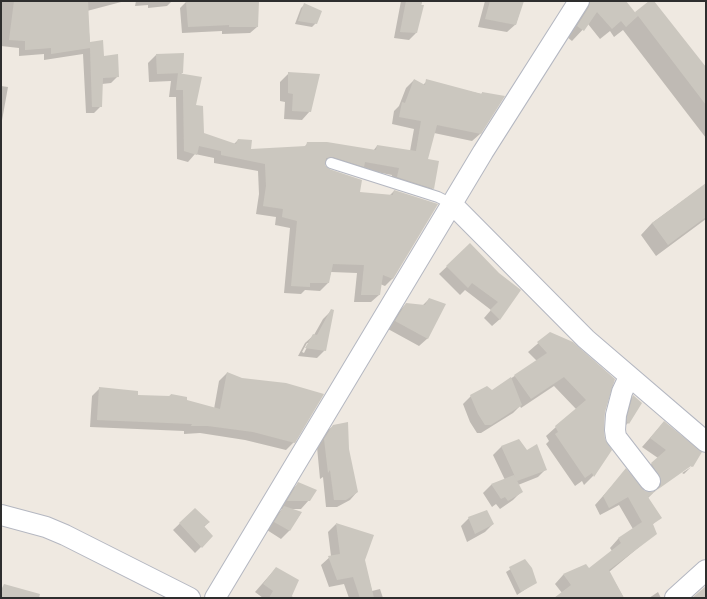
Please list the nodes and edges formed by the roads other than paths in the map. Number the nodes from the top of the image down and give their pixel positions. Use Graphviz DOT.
graph roads {
  1 [pos="579,1"];
  2 [pos="331,163"];
  3 [pos="452,204"];
  4 [pos="629,377"];
  5 [pos="706,442"];
  6 [pos="650,481"];
  7 [pos="1,515"];
  8 [pos="706,570"];
  9 [pos="190,598"];
  10 [pos="216,598"];
  11 [pos="675,598"];
  1 -- 3 [label="street"];
  2 -- 3 [label="lane"];
  3 -- 4 [label="street"];
  3 -- 10 [label="street"];
  4 -- 5 [label="street"];
  4 -- 6 [label="street"];
  7 -- 9 [label="street"];
  8 -- 11 [label="street"];
}
